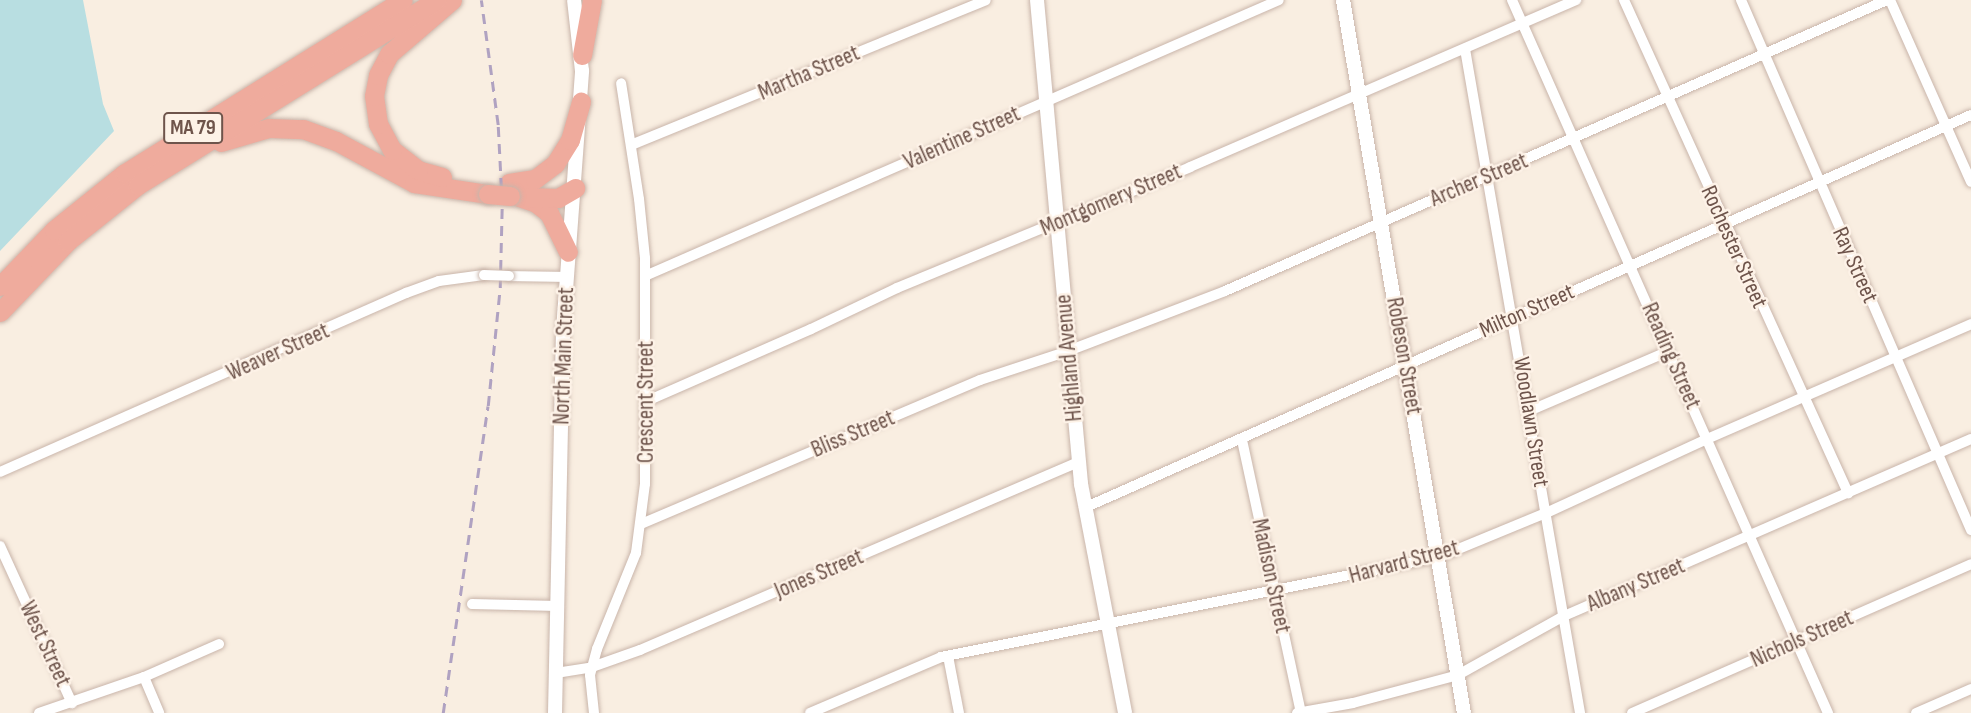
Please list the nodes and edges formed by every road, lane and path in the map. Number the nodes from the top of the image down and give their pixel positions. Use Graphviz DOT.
graph roads {
  1 [pos="403,0"];
  2 [pos="436,0"];
  3 [pos="452,0"];
  4 [pos="574,0"];
  5 [pos="592,0"];
  6 [pos="986,0"];
  7 [pos="1037,0"];
  8 [pos="1279,0"];
  9 [pos="1343,0"];
  10 [pos="1512,0"];
  11 [pos="1576,0"];
  12 [pos="1624,0"];
  13 [pos="1741,0"];
  14 [pos="1888,0"];
  15 [pos="1523,23"];
  16 [pos="1465,49"];
  17 [pos="1764,52"];
  18 [pos="582,55"];
  19 [pos="621,83"];
  20 [pos="1359,94"];
  21 [pos="1668,96"];
  22 [pos="581,102"];
  23 [pos="1045,102"];
  24 [pos="1971,115"];
  25 [pos="1947,126"];
  26 [pos="1575,138"];
  27 [pos="631,145"];
  28 [pos="153,174"];
  29 [pos="1488,175"];
  30 [pos="1971,181"];
  31 [pos="1819,182"];
  32 [pos="488,187"];
  33 [pos="575,188"];
  34 [pos="513,192"];
  35 [pos="1381,222"];
  36 [pos="1057,223"];
  37 [pos="1723,225"];
  38 [pos="568,252"];
  39 [pos="1631,265"];
  40 [pos="645,276"];
  41 [pos="566,277"];
  42 [pos="0,286"];
  43 [pos="0,312"];
  44 [pos="1514,316"];
  45 [pos="1971,324"];
  46 [pos="1068,351"];
  47 [pos="1669,351"];
  48 [pos="1897,356"];
  49 [pos="1406,364"];
  50 [pos="1803,398"];
  51 [pos="647,401"];
  52 [pos="1529,411"];
  53 [pos="1707,439"];
  54 [pos="1971,439"];
  55 [pos="1242,440"];
  56 [pos="1938,453"];
  57 [pos="1079,461"];
  58 [pos="0,472"];
  59 [pos="1847,493"];
  60 [pos="1084,508"];
  61 [pos="1546,513"];
  62 [pos="641,524"];
  63 [pos="1971,530"];
  64 [pos="1750,536"];
  65 [pos="0,547"];
  66 [pos="1439,557"];
  67 [pos="1971,564"];
  68 [pos="1275,592"];
  69 [pos="472,604"];
  70 [pos="558,606"];
  71 [pos="1564,616"];
  72 [pos="1107,626"];
  73 [pos="1797,642"];
  74 [pos="219,644"];
  75 [pos="948,656"];
  76 [pos="592,667"];
  77 [pos="556,673"];
  78 [pos="1458,675"];
  79 [pos="144,677"];
  80 [pos="1971,689"];
  81 [pos="72,703"];
  82 [pos="40,713"];
  83 [pos="159,713"];
  84 [pos="555,713"];
  85 [pos="594,713"];
  86 [pos="810,713"];
  87 [pos="959,713"];
  88 [pos="1125,713"];
  89 [pos="1299,713"];
  90 [pos="1464,713"];
  91 [pos="1580,713"];
  92 [pos="1632,713"];
  93 [pos="1828,713"];
  94 [pos="1916,713"];
  1 -- 42 [label="highway, MA 79"];
  2 -- 28 [label="highway, MA 79"];
  3 -- 32 [label="highway"];
  4 -- 18 [label="main road, North Main Street"];
  5 -- 18 [label="highway"];
  6 -- 27 [label="street, Martha Street"];
  7 -- 23 [label="main road, Highland Avenue"];
  8 -- 23 [label="street, Valentine Street"];
  9 -- 20 [label="main road, Robeson Street"];
  10 -- 15 [label="street, Reading Street"];
  11 -- 15 [label="street, Montgomery Street"];
  12 -- 21 [label="street, Rochester Street"];
  13 -- 17 [label="street, Ray Street"];
  14 -- 17 [label="street, Archer Street"];
  14 -- 25 [label="street"];
  15 -- 16 [label="street, Montgomery Street"];
  15 -- 26 [label="street, Reading Street"];
  16 -- 20 [label="street, Montgomery Street"];
  16 -- 29 [label="street, Woodlawn Street"];
  17 -- 21 [label="street, Archer Street"];
  17 -- 31 [label="street, Ray Street"];
  18 -- 22 [label="main road, North Main Street"];
  19 -- 27 [label="street, Crescent Street"];
  20 -- 35 [label="main road, Robeson Street"];
  20 -- 36 [label="street, Montgomery Street"];
  21 -- 26 [label="street, Archer Street"];
  21 -- 37 [label="street, Rochester Street"];
  22 -- 33 [label="main road, North Main Street"];
  22 -- 34 [label="highway"];
  23 -- 36 [label="main road, Highland Avenue"];
  23 -- 40 [label="street, Valentine Street"];
  24 -- 25 [label="street, Milton Street"];
  25 -- 30 [label="street"];
  25 -- 31 [label="street, Milton Street"];
  26 -- 29 [label="street, Archer Street"];
  26 -- 39 [label="street, Reading Street"];
  27 -- 40 [label="street, Crescent Street"];
  28 -- 32 [label="highway"];
  28 -- 43 [label="highway, MA 79"];
  29 -- 35 [label="street, Archer Street"];
  29 -- 44 [label="street, Woodlawn Street"];
  31 -- 37 [label="street, Milton Street"];
  31 -- 48 [label="street, Ray Street"];
  32 -- 34 [label="highway, bridge"];
  33 -- 34 [label="highway"];
  33 -- 38 [label="main road, North Main Street"];
  34 -- 38 [label="highway"];
  35 -- 46 [label="street, Archer Street"];
  35 -- 49 [label="main road, Robeson Street"];
  36 -- 46 [label="main road, Highland Avenue"];
  36 -- 51 [label="street, Montgomery Street"];
  37 -- 39 [label="street, Milton Street"];
  37 -- 50 [label="street, Rochester Street"];
  38 -- 41 [label="main road, North Main Street"];
  39 -- 44 [label="street, Milton Street"];
  39 -- 47 [label="street, Reading Street"];
  40 -- 51 [label="street, Crescent Street"];
  41 -- 58 [label="street, Weaver Street, bridge"];
  41 -- 70 [label="main road, North Main Street"];
  44 -- 49 [label="street, Milton Street"];
  44 -- 52 [label="street, Woodlawn Street"];
  45 -- 48 [label="street, Harvard Street"];
  46 -- 57 [label="main road, Highland Avenue"];
  46 -- 62 [label="street, Bliss Street"];
  47 -- 52 [label="street"];
  47 -- 53 [label="street, Reading Street"];
  48 -- 50 [label="street, Harvard Street"];
  48 -- 56 [label="street, Ray Street"];
  49 -- 55 [label="street, Milton Street"];
  49 -- 66 [label="main road, Robeson Street"];
  50 -- 53 [label="street, Harvard Street"];
  50 -- 59 [label="street, Rochester Street"];
  51 -- 62 [label="street, Crescent Street"];
  52 -- 61 [label="street, Woodlawn Street"];
  53 -- 61 [label="street, Harvard Street"];
  53 -- 64 [label="street, Reading Street"];
  54 -- 56 [label="street, Albany Street"];
  55 -- 60 [label="street, Milton Street"];
  55 -- 68 [label="street, Madison Street"];
  56 -- 59 [label="street, Albany Street"];
  56 -- 63 [label="street, Ray Street"];
  57 -- 60 [label="main road, Highland Avenue"];
  57 -- 76 [label="street, Jones Street"];
  59 -- 64 [label="street, Albany Street"];
  60 -- 72 [label="main road, Highland Avenue"];
  61 -- 66 [label="street, Harvard Street"];
  61 -- 71 [label="street, Woodlawn Street"];
  62 -- 76 [label="street, Crescent Street"];
  64 -- 71 [label="street, Albany Street"];
  64 -- 73 [label="street, Reading Street"];
  65 -- 81 [label="street, West Street"];
  66 -- 68 [label="street, Harvard Street"];
  66 -- 78 [label="main road, Robeson Street"];
  67 -- 73 [label="street, Nichols Street"];
  68 -- 72 [label="street, Harvard Street"];
  68 -- 89 [label="street, Madison Street"];
  69 -- 70 [label="street"];
  70 -- 77 [label="main road, North Main Street"];
  71 -- 78 [label="street, Albany Street"];
  71 -- 91 [label="street, Woodlawn Street"];
  72 -- 75 [label="street, Harvard Street"];
  72 -- 88 [label="main road, Highland Avenue"];
  73 -- 92 [label="street, Nichols Street"];
  73 -- 93 [label="street, Reading Street"];
  74 -- 79 [label="street"];
  75 -- 86 [label="street, Harvard Street"];
  75 -- 87 [label="street"];
  76 -- 77 [label="street, Jones Street"];
  76 -- 85 [label="street, Crescent Street"];
  77 -- 84 [label="main road, North Main Street"];
  78 -- 89 [label="street, Albany Street"];
  78 -- 90 [label="main road, Robeson Street"];
  79 -- 81 [label="street"];
  79 -- 83 [label="street"];
  80 -- 94 [label="street"];
  81 -- 82 [label="street"];
}
